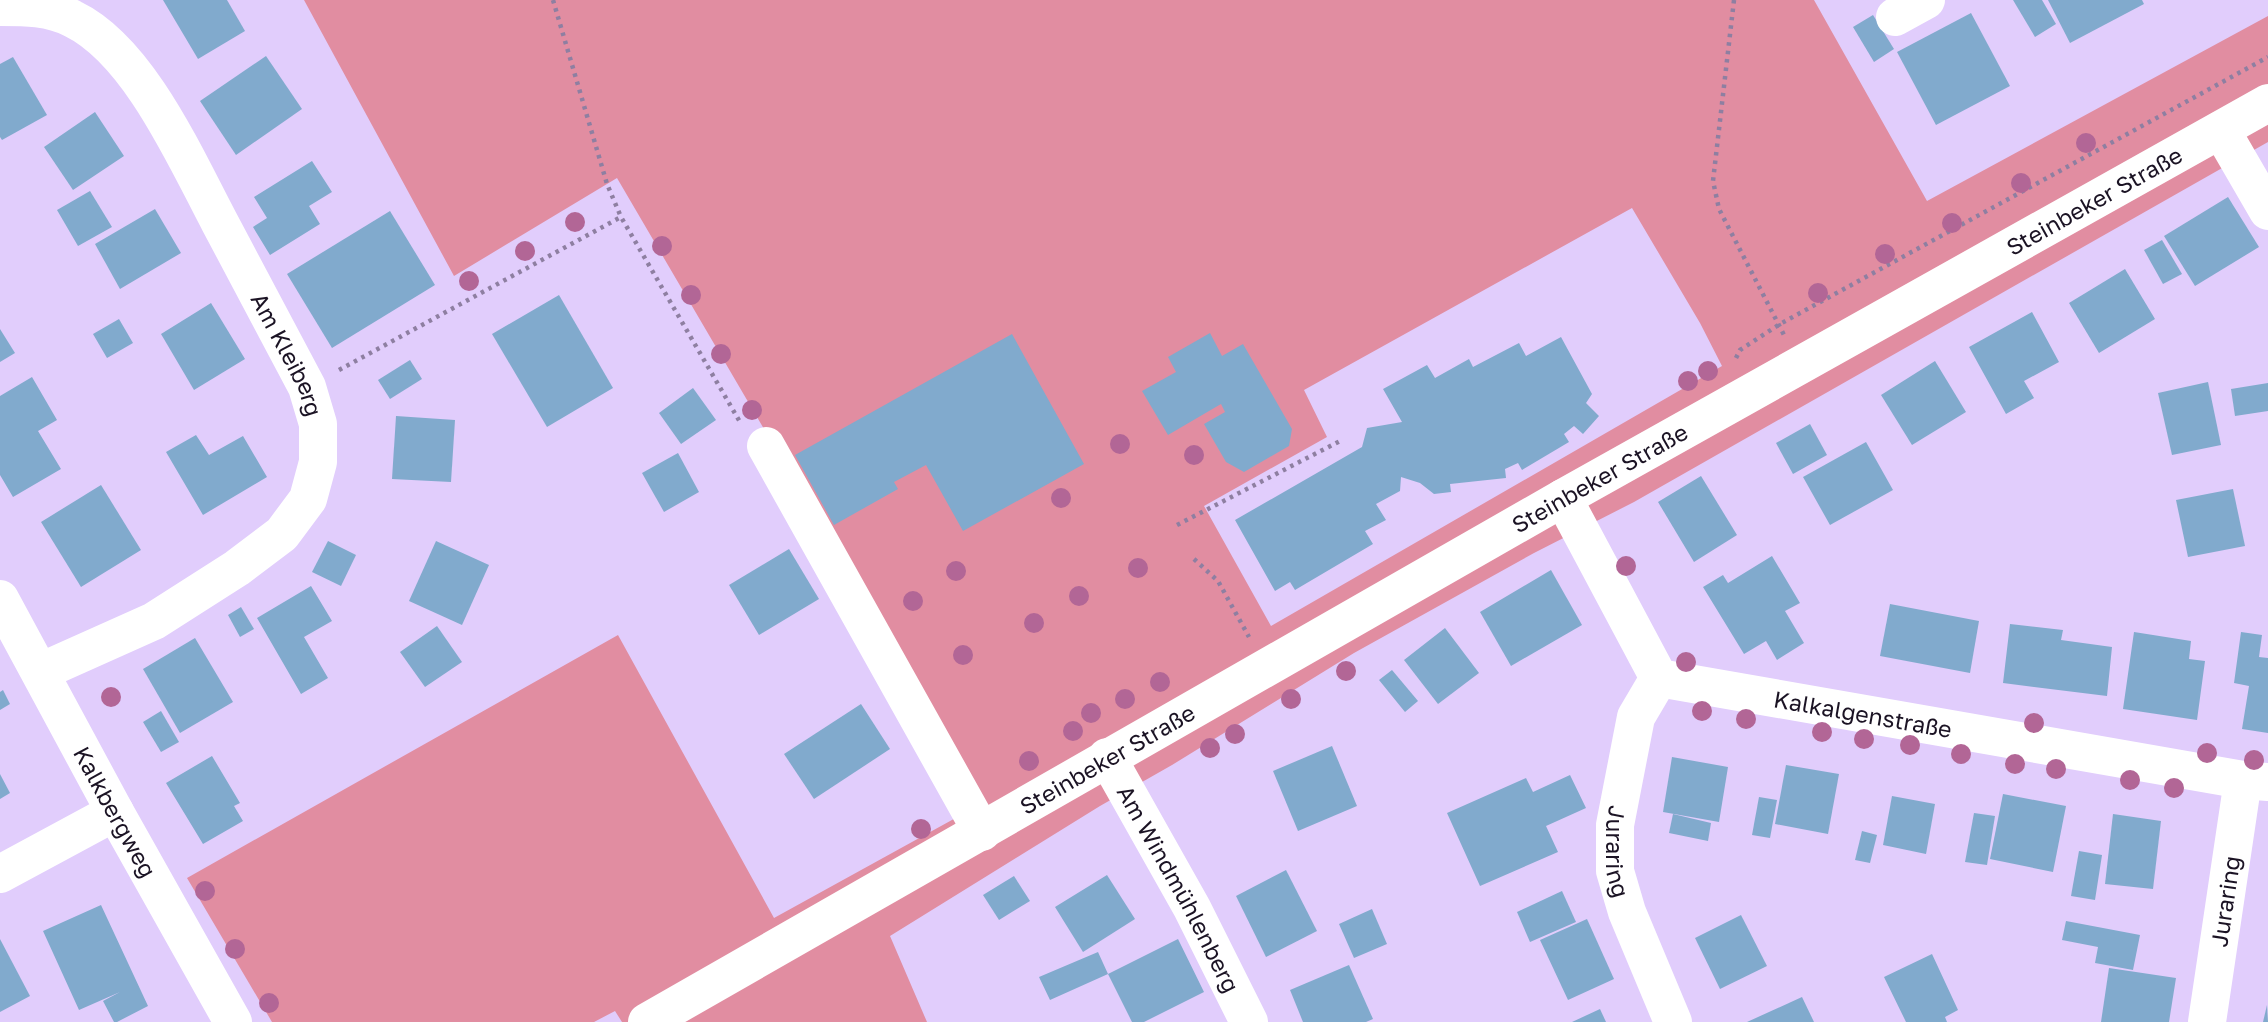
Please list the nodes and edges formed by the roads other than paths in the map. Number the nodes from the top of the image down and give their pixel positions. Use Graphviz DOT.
graph roads {
  1 [pos="0,7"];
  2 [pos="2268,103"];
  3 [pos="2221,130"];
  4 [pos="2268,211"];
  5 [pos="766,446"];
  6 [pos="1563,498"];
  7 [pos="0,599"];
  8 [pos="40,672"];
  9 [pos="1659,678"];
  10 [pos="1107,757"];
  11 [pos="2255,781"];
  12 [pos="115,812"];
  13 [pos="982,832"];
  14 [pos="0,874"];
  15 [pos="233,1022"];
  16 [pos="647,1022"];
  17 [pos="1249,1022"];
  18 [pos="1673,1022"];
  19 [pos="2207,1022"];
  1 -- 8 [label="street, Am Kleiberg"];
  2 -- 3 [label="street, Steinbeker Straße"];
  3 -- 4 [label="street"];
  3 -- 6 [label="street, Steinbeker Straße"];
  5 -- 13 [label="street"];
  6 -- 9 [label="street"];
  6 -- 10 [label="street, Steinbeker Straße"];
  7 -- 8 [label="street, Kalkbergweg"];
  8 -- 12 [label="street, Kalkbergweg"];
  9 -- 11 [label="street, Kalkalgenstraße"];
  9 -- 18 [label="street, Juraring"];
  10 -- 13 [label="street, Steinbeker Straße"];
  10 -- 17 [label="street, Am Windmühlenberg"];
  11 -- 19 [label="street, Juraring"];
  12 -- 14 [label="street"];
  12 -- 15 [label="street, Kalkbergweg"];
  13 -- 16 [label="street, Steinbeker Straße"];
}
